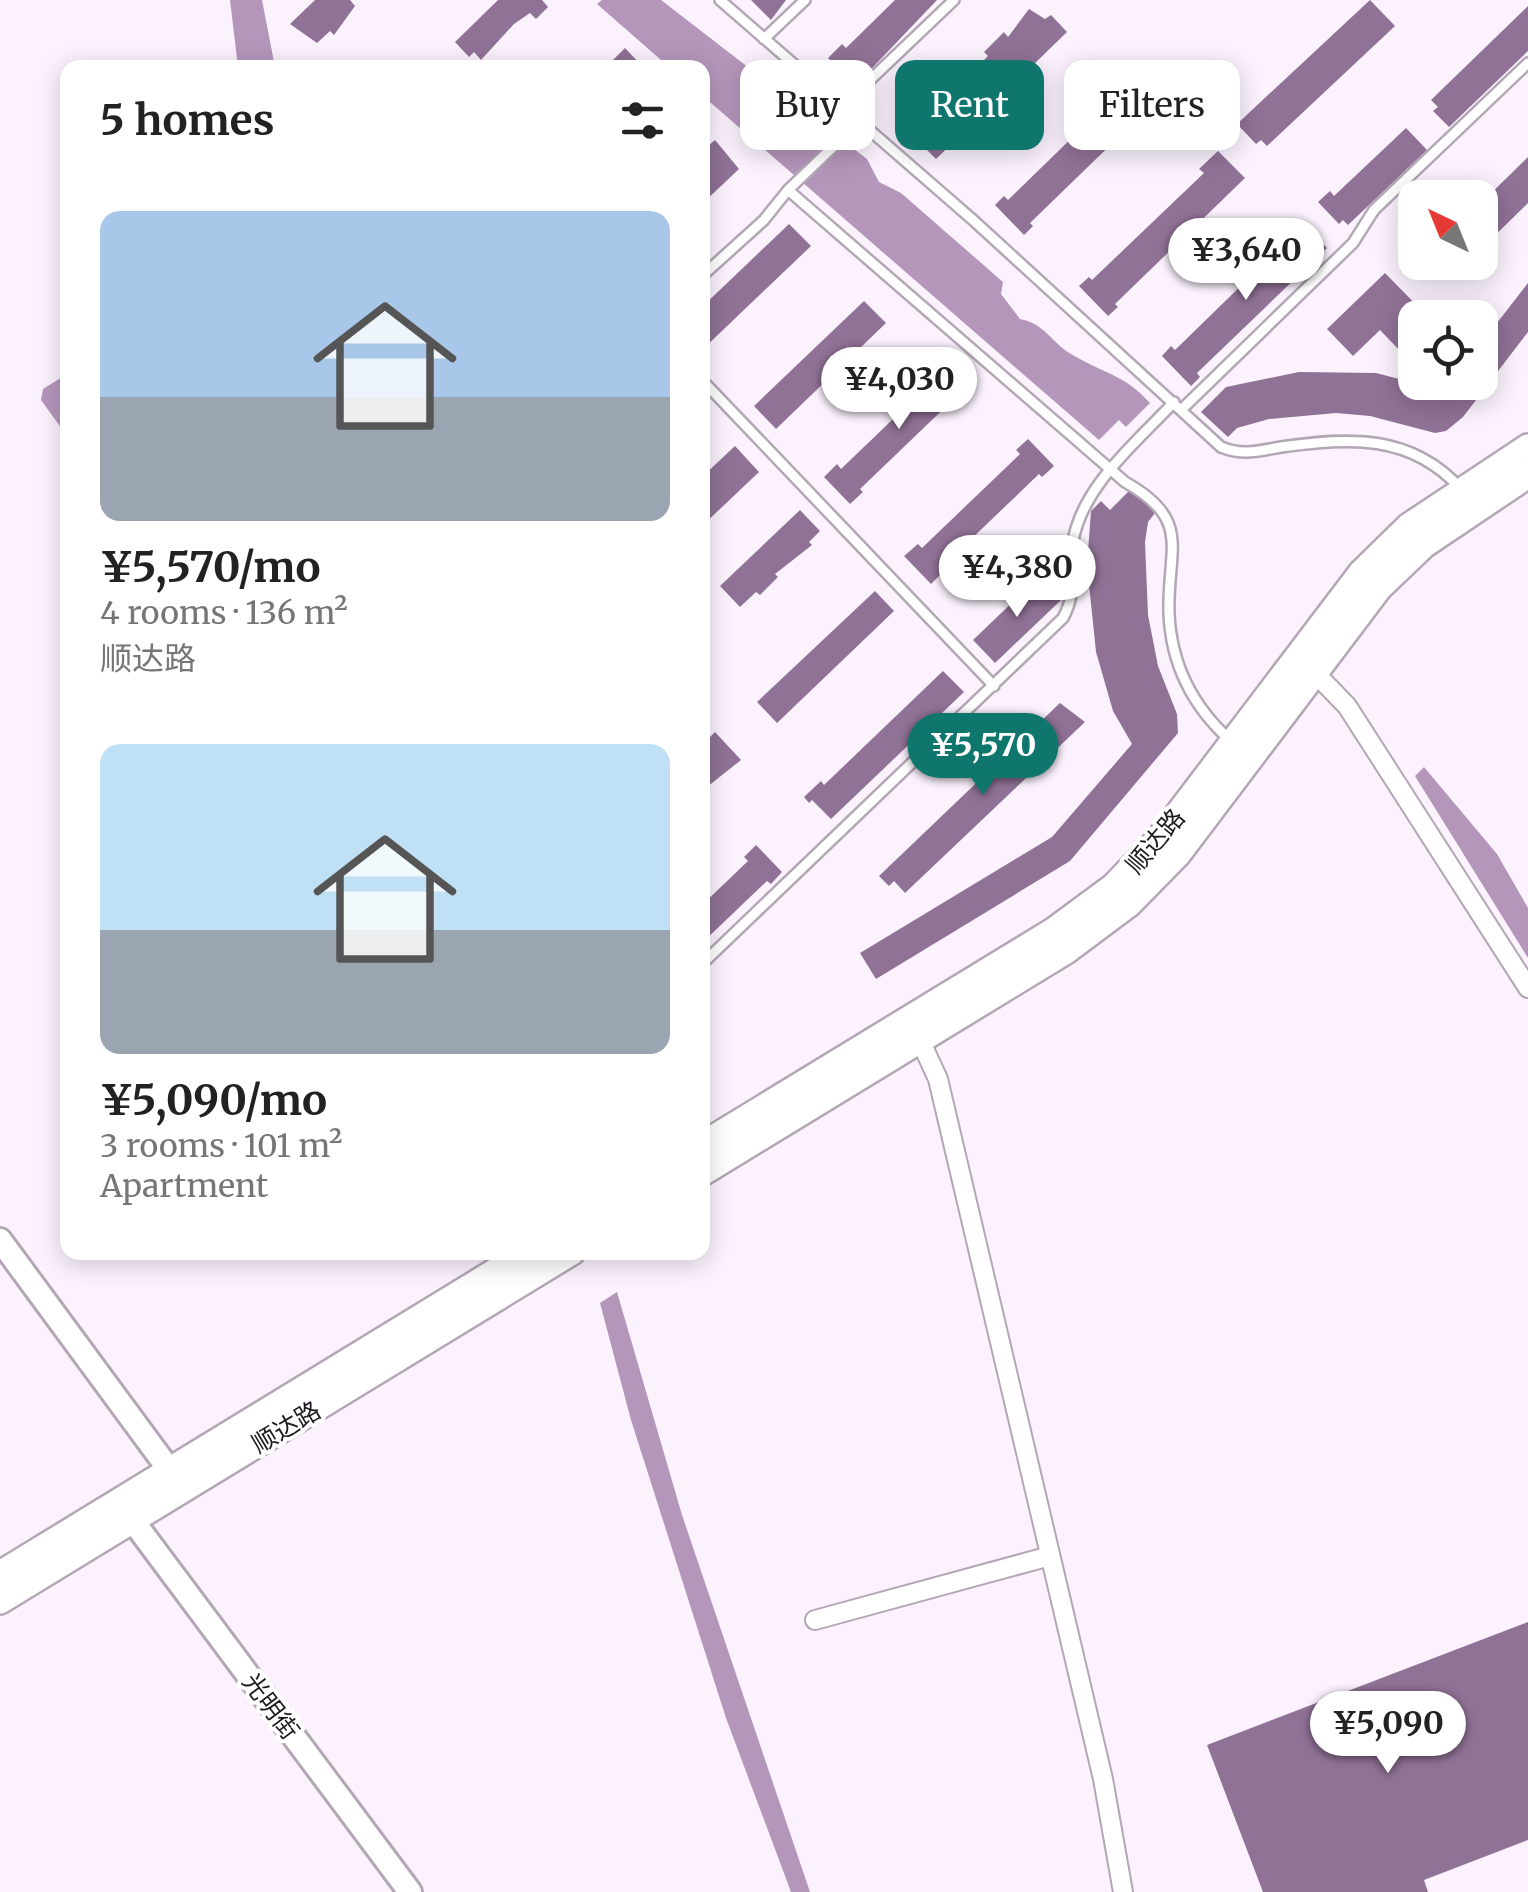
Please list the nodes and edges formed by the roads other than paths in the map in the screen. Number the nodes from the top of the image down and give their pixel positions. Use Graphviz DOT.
graph roads {
  1 [pos="720,0"];
  2 [pos="805,0"];
  3 [pos="954,0"];
  4 [pos="764,39"];
  5 [pos="788,60"];
  6 [pos="1528,64"];
  7 [pos="875,75"];
  8 [pos="875,138"];
  9 [pos="826,150"];
  10 [pos="788,190"];
  11 [pos="710,269"];
  12 [pos="710,388"];
  13 [pos="1178,406"];
  14 [pos="1528,447"];
  15 [pos="1110,470"];
  16 [pos="1528,475"];
  17 [pos="1462,491"];
  18 [pos="1315,673"];
  19 [pos="994,686"];
  20 [pos="1233,742"];
  21 [pos="710,956"];
  22 [pos="1528,988"];
  23 [pos="920,1040"];
  24 [pos="710,1141"];
  25 [pos="710,1168"];
  26 [pos="0,1240"];
  27 [pos="515,1260"];
  28 [pos="558,1260"];
  29 [pos="177,1480"];
  30 [pos="133,1520"];
  31 [pos="1050,1556"];
  32 [pos="0,1574"];
  33 [pos="0,1601"];
  34 [pos="815,1620"];
  35 [pos="410,1892"];
  36 [pos="1123,1892"];
  1 -- 4 [label="lane"];
  2 -- 4 [label="lane"];
  3 -- 7 [label="lane"];
  4 -- 5 [label="lane"];
  6 -- 13 [label="lane"];
  8 -- 13 [label="lane"];
  9 -- 10 [label="lane"];
  10 -- 11 [label="lane"];
  10 -- 15 [label="lane"];
  12 -- 19 [label="lane"];
  13 -- 15 [label="lane"];
  13 -- 17 [label="lane"];
  14 -- 17 [label="main road, 顺达路"];
  15 -- 19 [label="lane"];
  15 -- 20 [label="lane"];
  16 -- 18 [label="main road, 顺达路"];
  17 -- 20 [label="main road, 顺达路"];
  18 -- 22 [label="street"];
  18 -- 23 [label="main road, 顺达路"];
  19 -- 21 [label="lane"];
  20 -- 24 [label="main road, 顺达路"];
  23 -- 25 [label="main road, 顺达路"];
  23 -- 31 [label="street"];
  26 -- 29 [label="street"];
  27 -- 29 [label="main road, 顺达路"];
  28 -- 29 [label="main road, 顺达路"];
  29 -- 30 [label="main road, 顺达路"];
  29 -- 32 [label="main road, 顺达路"];
  30 -- 33 [label="main road, 顺达路"];
  30 -- 35 [label="street, 光明街"];
  31 -- 34 [label="street"];
  31 -- 36 [label="street"];
}
